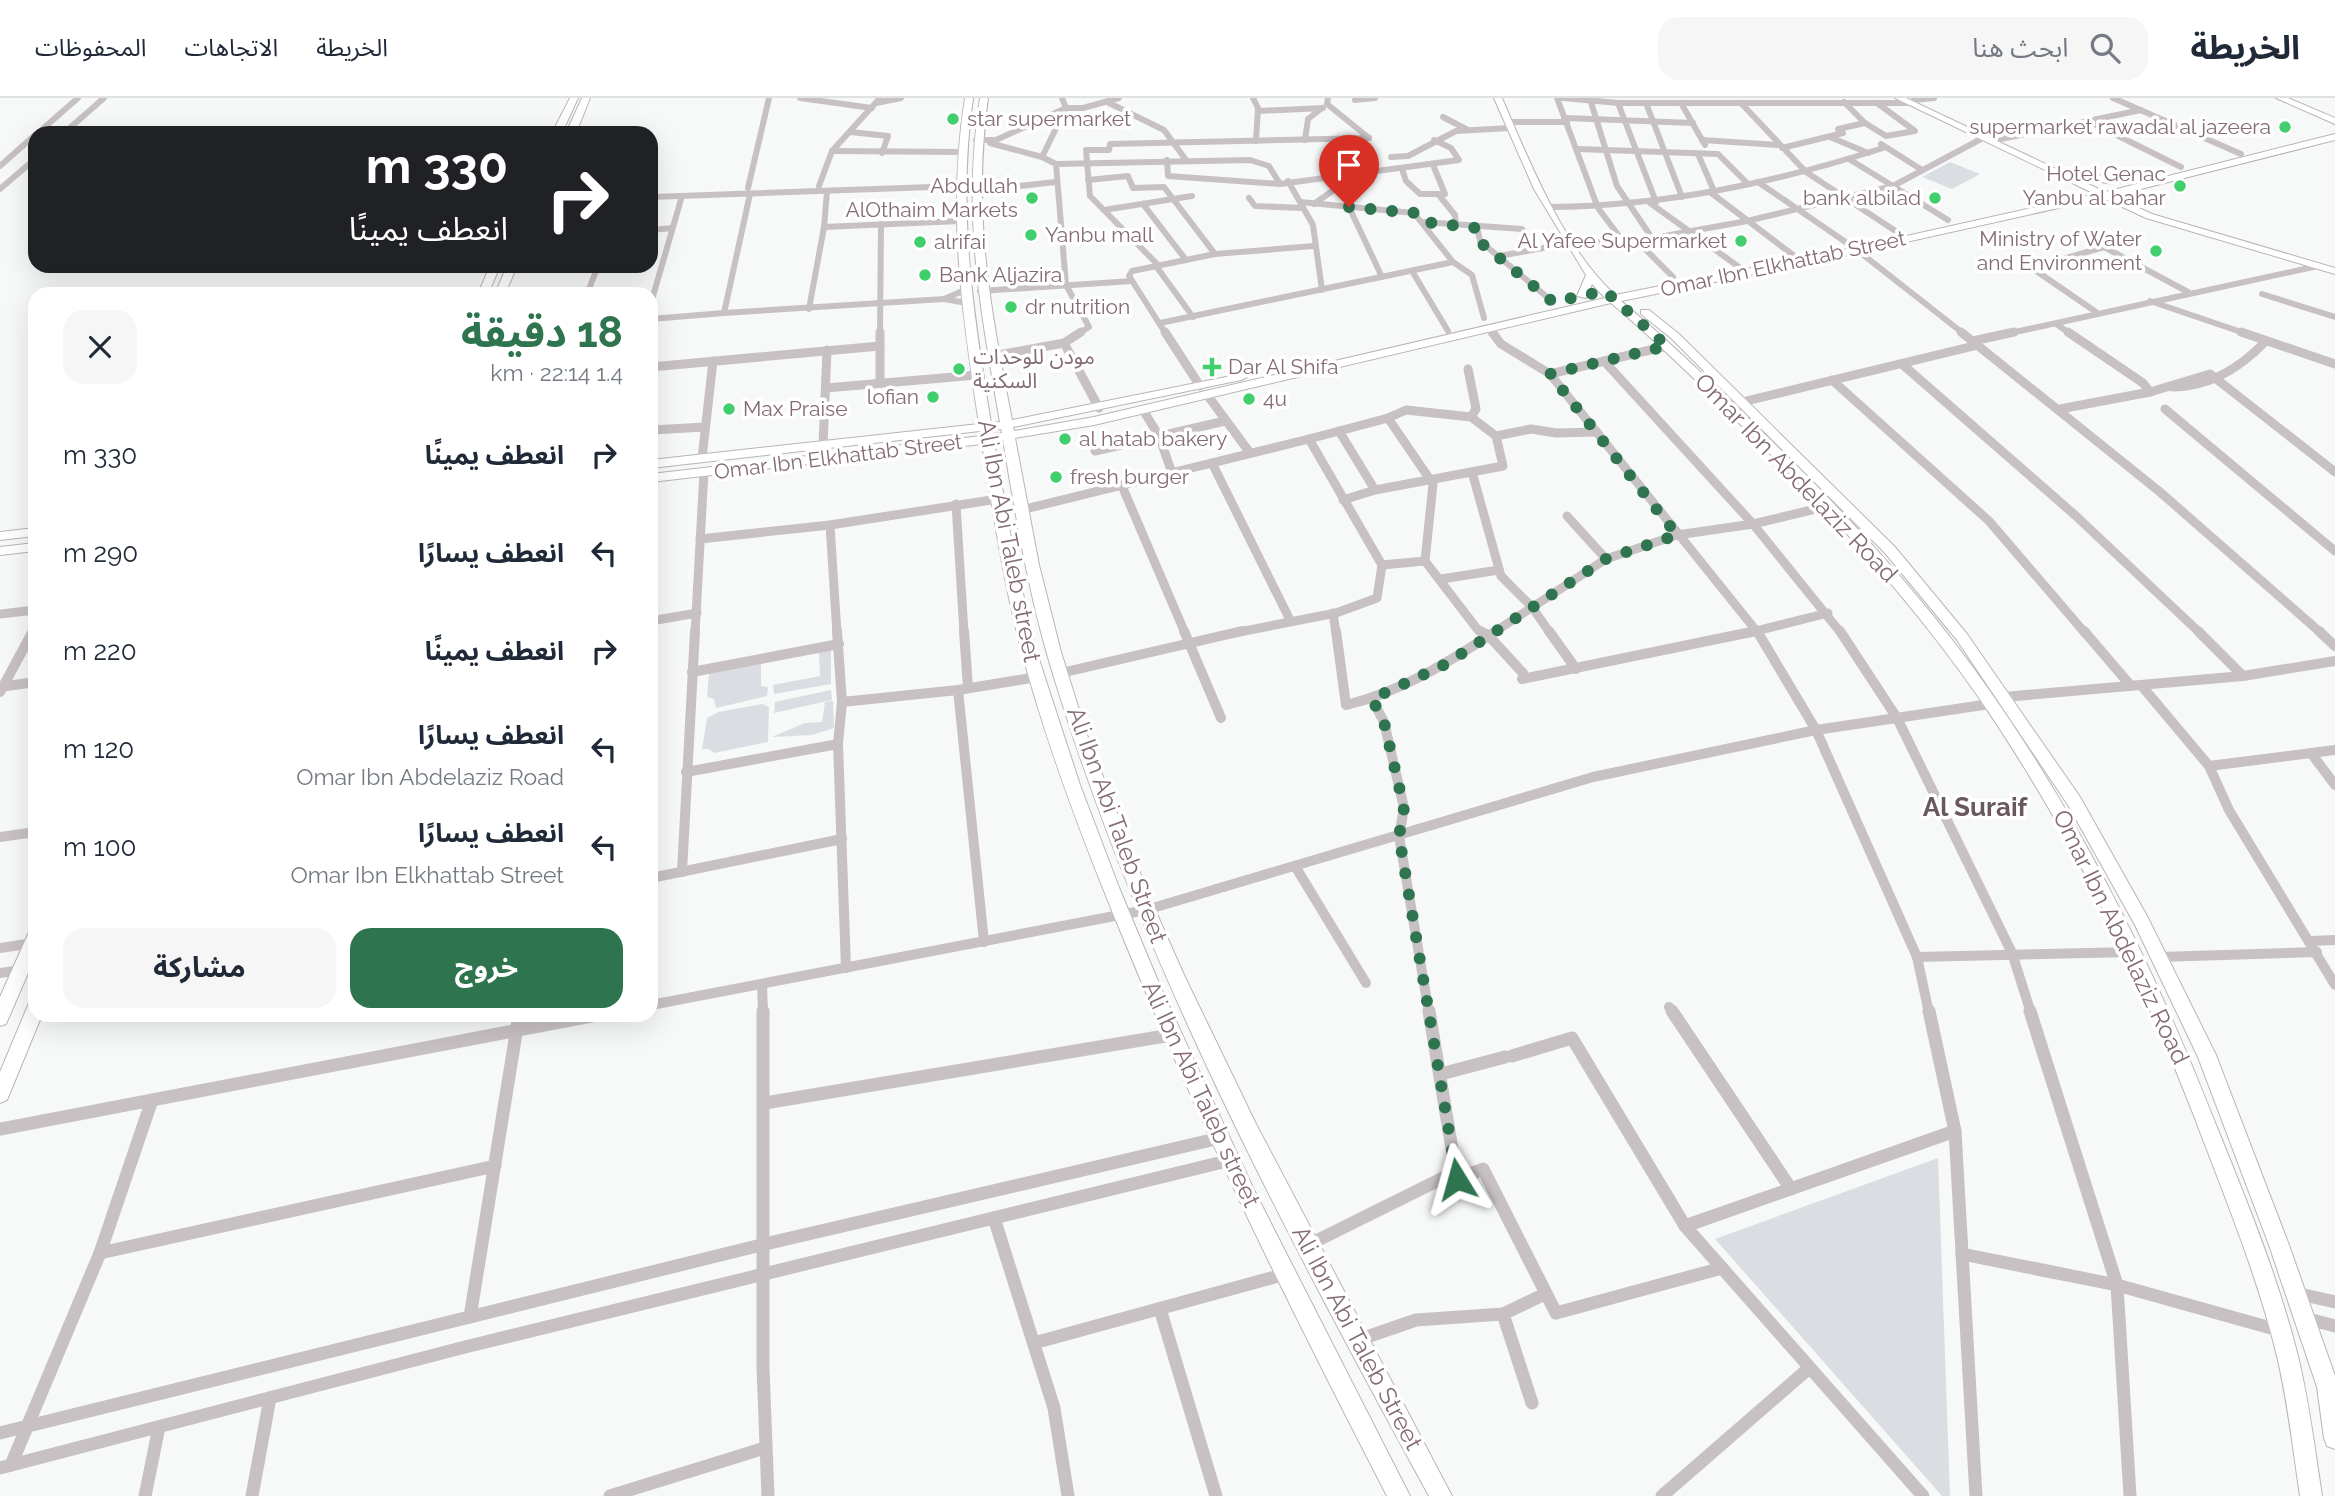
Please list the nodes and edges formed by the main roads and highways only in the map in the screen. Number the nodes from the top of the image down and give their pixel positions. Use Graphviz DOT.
graph roads {
  1 [pos="574,98"];
  2 [pos="586,98"];
  3 [pos="970,98"];
  4 [pos="984,98"];
  5 [pos="1498,98"];
  6 [pos="2280,98"];
  7 [pos="2297,98"];
  8 [pos="1906,100"];
  9 [pos="2335,115"];
  10 [pos="2335,121"];
  11 [pos="560,126"];
  12 [pos="574,126"];
  13 [pos="2335,128"];
  14 [pos="2335,138"];
  15 [pos="2060,171"];
  16 [pos="2128,180"];
  17 [pos="964,186"];
  18 [pos="2143,186"];
  19 [pos="2101,190"];
  20 [pos="2057,200"];
  21 [pos="2149,213"];
  22 [pos="2335,265"];
  23 [pos="2335,271"];
  24 [pos="1591,275"];
  25 [pos="1659,290"];
  26 [pos="1615,293"];
  27 [pos="971,295"];
  28 [pos="1583,301"];
  29 [pos="1642,316"];
  30 [pos="1486,323"];
  31 [pos="1204,391"];
  32 [pos="983,411"];
  33 [pos="1006,424"];
  34 [pos="1036,426"];
  35 [pos="987,434"];
  36 [pos="956,437"];
  37 [pos="1011,456"];
  38 [pos="991,457"];
  39 [pos="658,463"];
  40 [pos="658,477"];
  41 [pos="28,533"];
  42 [pos="0,536"];
  43 [pos="28,548"];
  44 [pos="0,551"];
  45 [pos="1997,701"];
  46 [pos="28,954"];
  47 [pos="0,1018"];
  48 [pos="30,1022"];
  49 [pos="0,1094"];
  50 [pos="2335,1438"];
  51 [pos="1399,1496"];
  52 [pos="1441,1496"];
  53 [pos="2311,1496"];
  1 -- 11 [label="main road"];
  2 -- 12 [label="main road"];
  3 -- 17 [label="main road, Ali Ibn Abi Taleb street"];
  4 -- 17 [label="main road, Ali Ibn Abi Taleb Street"];
  5 -- 24 [label="main road, Omar Ibn Abdelaziz Road"];
  6 -- 10 [label="main road"];
  7 -- 9 [label="main road"];
  8 -- 15 [label="main road"];
  8 -- 15 [label="main road"];
  13 -- 16 [label="main road"];
  14 -- 18 [label="main road, Omar Ibn Elkhattab Street"];
  15 -- 16 [label="main road"];
  15 -- 19 [label="main road"];
  15 -- 20 [label="main road"];
  16 -- 19 [label="main road"];
  17 -- 27 [label="main road, Ali Ibn Abi Taleb Street"];
  17 -- 27 [label="main road, Ali Ibn Abi Taleb street"];
  18 -- 19 [label="main road, Omar Ibn Elkhattab Street"];
  18 -- 21 [label="main road"];
  19 -- 20 [label="main road, Omar Ibn Elkhattab Street"];
  19 -- 21 [label="main road"];
  20 -- 21 [label="main road"];
  20 -- 25 [label="main road, Omar Ibn Elkhattab Street"];
  20 -- 26 [label="main road"];
  21 -- 22 [label="main road"];
  21 -- 23 [label="main road"];
  24 -- 26 [label="main road, Omar Ibn Abdelaziz Road"];
  24 -- 28 [label="main road"];
  25 -- 26 [label="main road, Omar Ibn Elkhattab Street"];
  25 -- 29 [label="main road"];
  26 -- 28 [label="main road, Omar Ibn Elkhattab Street"];
  26 -- 29 [label="main road, Omar Ibn Abdelaziz Road"];
  27 -- 32 [label="main road, Ali Ibn Abi Taleb street"];
  27 -- 33 [label="main road, Ali Ibn Abi Taleb Street"];
  28 -- 29 [label="main road"];
  28 -- 30 [label="main road, Omar Ibn Elkhattab Street"];
  28 -- 30 [label="main road, Omar Ibn Elkhattab Street"];
  29 -- 45 [label="main road, Omar Ibn Abdelaziz Road"];
  29 -- 45 [label="main road, Omar Ibn Abdelaziz Road"];
  30 -- 31 [label="main road, Omar Ibn Elkhattab Street"];
  30 -- 31 [label="main road, Omar Ibn Elkhattab Street"];
  31 -- 34 [label="main road, Omar Ibn Elkhattab Street"];
  31 -- 34 [label="main road, Omar Ibn Elkhattab Street"];
  32 -- 35 [label="main road, Ali Ibn Abi Taleb street"];
  32 -- 36 [label="main road"];
  33 -- 34 [label="main road, Omar Ibn Elkhattab Street"];
  33 -- 34 [label="main road"];
  33 -- 35 [label="main road, Omar Ibn Elkhattab Street"];
  33 -- 37 [label="main road, Ali Ibn Abi Taleb Street"];
  34 -- 37 [label="main road"];
  35 -- 36 [label="main road, Omar Ibn Elkhattab Street"];
  35 -- 38 [label="main road, Ali Ibn Abi Taleb street"];
  36 -- 38 [label="main road"];
  36 -- 39 [label="main road, Omar Ibn Elkhattab Street"];
  36 -- 40 [label="main road, Omar Ibn Elkhattab Street"];
  37 -- 52 [label="main road, Ali Ibn Abi Taleb Street"];
  38 -- 51 [label="main road, Ali Ibn Abi Taleb street"];
  41 -- 42 [label="main road"];
  43 -- 44 [label="main road"];
  45 -- 50 [label="main road, Omar Ibn Abdelaziz Road"];
  45 -- 53 [label="main road, Omar Ibn Abdelaziz Road"];
  46 -- 47 [label="main road"];
  48 -- 49 [label="main road"];
}
